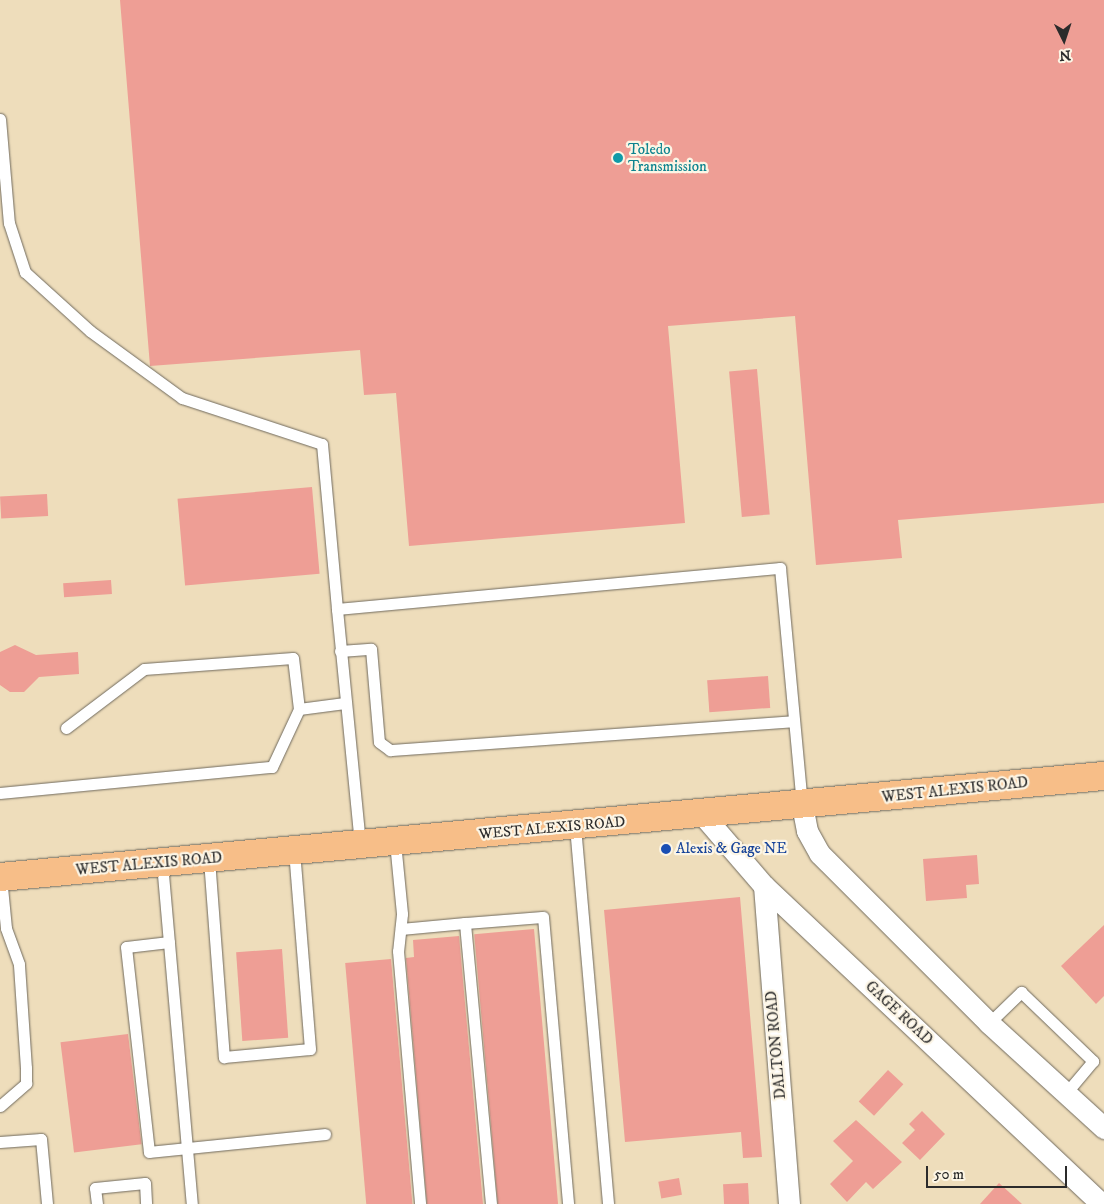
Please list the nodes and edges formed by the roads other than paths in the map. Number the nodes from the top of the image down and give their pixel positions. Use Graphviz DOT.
graph roads {
  1 [pos="0,119"];
  2 [pos="337,609"];
  3 [pos="340,651"];
  4 [pos="345,703"];
  5 [pos="299,709"];
  6 [pos="794,720"];
  7 [pos="66,728"];
  8 [pos="1104,776"];
  9 [pos="0,793"];
  10 [pos="802,805"];
  11 [pos="703,815"];
  12 [pos="575,826"];
  13 [pos="396,842"];
  14 [pos="361,845"];
  15 [pos="294,851"];
  16 [pos="209,859"];
  17 [pos="162,863"];
  18 [pos="1,877"];
  19 [pos="764,886"];
  20 [pos="465,923"];
  21 [pos="401,929"];
  22 [pos="169,942"];
  23 [pos="989,1024"];
  24 [pos="1067,1092"];
  25 [pos="0,1106"];
  26 [pos="1104,1128"];
  27 [pos="325,1134"];
  28 [pos="0,1142"];
  29 [pos="187,1148"];
  30 [pos="47,1204"];
  31 [pos="97,1204"];
  32 [pos="146,1204"];
  33 [pos="192,1204"];
  34 [pos="420,1204"];
  35 [pos="491,1204"];
  36 [pos="568,1204"];
  37 [pos="608,1204"];
  38 [pos="789,1204"];
  39 [pos="1102,1204"];
  1 -- 2 [label="lane"];
  2 -- 3 [label="lane"];
  2 -- 6 [label="lane"];
  3 -- 4 [label="lane"];
  3 -- 6 [label="lane"];
  4 -- 5 [label="lane"];
  4 -- 14 [label="lane"];
  5 -- 7 [label="lane"];
  5 -- 9 [label="lane"];
  6 -- 10 [label="lane"];
  8 -- 10 [label="main road, WEST ALEXIS ROAD"];
  10 -- 11 [label="main road, WEST ALEXIS ROAD"];
  10 -- 23 [label="street"];
  11 -- 12 [label="main road, WEST ALEXIS ROAD"];
  11 -- 19 [label="street, GAGE ROAD"];
  12 -- 13 [label="main road, WEST ALEXIS ROAD"];
  12 -- 37 [label="lane"];
  13 -- 14 [label="main road, WEST ALEXIS ROAD"];
  13 -- 21 [label="lane"];
  14 -- 15 [label="main road, WEST ALEXIS ROAD"];
  15 -- 16 [label="main road, WEST ALEXIS ROAD"];
  15 -- 16 [label="lane"];
  16 -- 17 [label="main road, WEST ALEXIS ROAD"];
  17 -- 18 [label="main road, WEST ALEXIS ROAD"];
  17 -- 22 [label="lane"];
  18 -- 25 [label="lane"];
  19 -- 38 [label="street, DALTON ROAD"];
  19 -- 39 [label="street, GAGE ROAD"];
  20 -- 21 [label="lane"];
  20 -- 35 [label="lane"];
  20 -- 36 [label="lane"];
  21 -- 34 [label="lane"];
  22 -- 29 [label="lane"];
  22 -- 29 [label="lane"];
  23 -- 24 [label="street"];
  23 -- 24 [label="lane"];
  24 -- 26 [label="street"];
  27 -- 29 [label="lane"];
  28 -- 30 [label="lane"];
  29 -- 33 [label="lane"];
  31 -- 32 [label="lane"];
}
